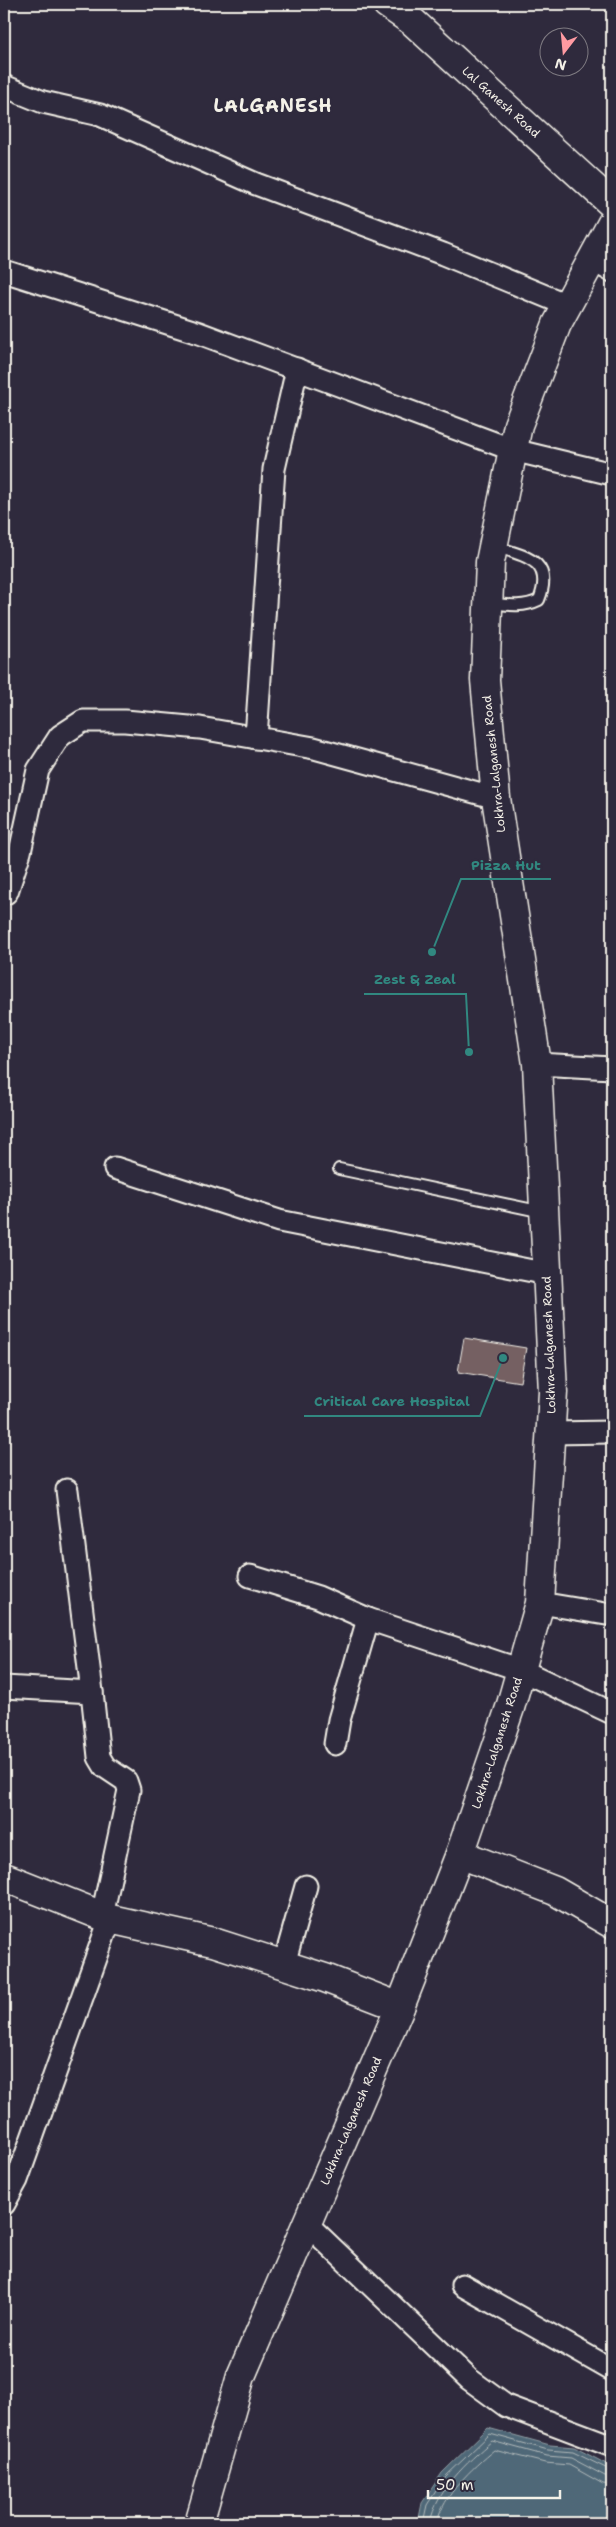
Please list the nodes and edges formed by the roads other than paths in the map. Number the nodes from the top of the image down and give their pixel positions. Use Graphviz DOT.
graph roads {
  1 [pos="387,4"];
  2 [pos="4,86"];
  3 [pos="612,204"];
  4 [pos="612,223"];
  5 [pos="602,266"];
  6 [pos="4,271"];
  7 [pos="567,306"];
  8 [pos="297,369"];
  9 [pos="513,450"];
  10 [pos="612,474"];
  11 [pos="493,546"];
  12 [pos="488,602"];
  13 [pos="256,738"];
  14 [pos="496,798"];
  15 [pos="4,894"];
  16 [pos="537,1064"];
  17 [pos="612,1068"];
  18 [pos="115,1168"];
  19 [pos="339,1169"];
  20 [pos="544,1212"];
  21 [pos="548,1274"];
  22 [pos="612,1432"];
  23 [pos="551,1433"];
  24 [pos="67,1490"];
  25 [pos="250,1576"];
  26 [pos="540,1603"];
  27 [pos="612,1615"];
  28 [pos="368,1619"];
  29 [pos="521,1670"];
  30 [pos="4,1687"];
  31 [pos="92,1692"];
  32 [pos="612,1713"];
  33 [pos="334,1744"];
  34 [pos="460,1854"];
  35 [pos="4,1876"];
  36 [pos="306,1886"];
  37 [pos="106,1918"];
  38 [pos="612,1924"];
  39 [pos="284,1964"];
  40 [pos="400,2008"];
  41 [pos="4,2204"];
  42 [pos="307,2224"];
  43 [pos="462,2285"];
  44 [pos="612,2370"];
  45 [pos="612,2446"];
  46 [pos="199,2523"];
  1 -- 3 [label="main road, Lal Ganesh Road"];
  2 -- 7 [label="street"];
  4 -- 5 [label="main road, Lokhra-Lalganesh Road"];
  5 -- 7 [label="main road, Lokhra-Lalganesh Road"];
  6 -- 8 [label="street"];
  7 -- 9 [label="main road, Lokhra-Lalganesh Road"];
  8 -- 9 [label="street"];
  8 -- 13 [label="street"];
  9 -- 10 [label="street"];
  9 -- 11 [label="main road, Lokhra-Lalganesh Road"];
  11 -- 12 [label="main road, Lokhra-Lalganesh Road"];
  11 -- 12 [label="lane"];
  12 -- 14 [label="main road, Lokhra-Lalganesh Road"];
  13 -- 14 [label="street"];
  13 -- 15 [label="street"];
  14 -- 16 [label="main road, Lokhra-Lalganesh Road"];
  16 -- 17 [label="street"];
  16 -- 20 [label="main road, Lokhra-Lalganesh Road"];
  18 -- 21 [label="street"];
  19 -- 20 [label="lane"];
  20 -- 21 [label="main road, Lokhra-Lalganesh Road"];
  21 -- 23 [label="main road, Lokhra-Lalganesh Road"];
  22 -- 23 [label="street"];
  23 -- 26 [label="main road, Lokhra-Lalganesh Road"];
  24 -- 31 [label="street"];
  25 -- 28 [label="street"];
  26 -- 27 [label="street"];
  26 -- 29 [label="main road, Lokhra-Lalganesh Road"];
  28 -- 29 [label="street"];
  28 -- 33 [label="street"];
  29 -- 32 [label="street"];
  29 -- 34 [label="main road, Lokhra-Lalganesh Road"];
  30 -- 31 [label="street"];
  31 -- 37 [label="street"];
  34 -- 38 [label="main road"];
  34 -- 40 [label="main road, Lokhra-Lalganesh Road"];
  35 -- 37 [label="main road"];
  36 -- 39 [label="street"];
  37 -- 39 [label="main road"];
  37 -- 41 [label="street"];
  39 -- 40 [label="main road"];
  40 -- 42 [label="main road, Lokhra-Lalganesh Road"];
  42 -- 45 [label="street"];
  42 -- 46 [label="main road, Lokhra-Lalganesh Road"];
  43 -- 44 [label="street"];
}
